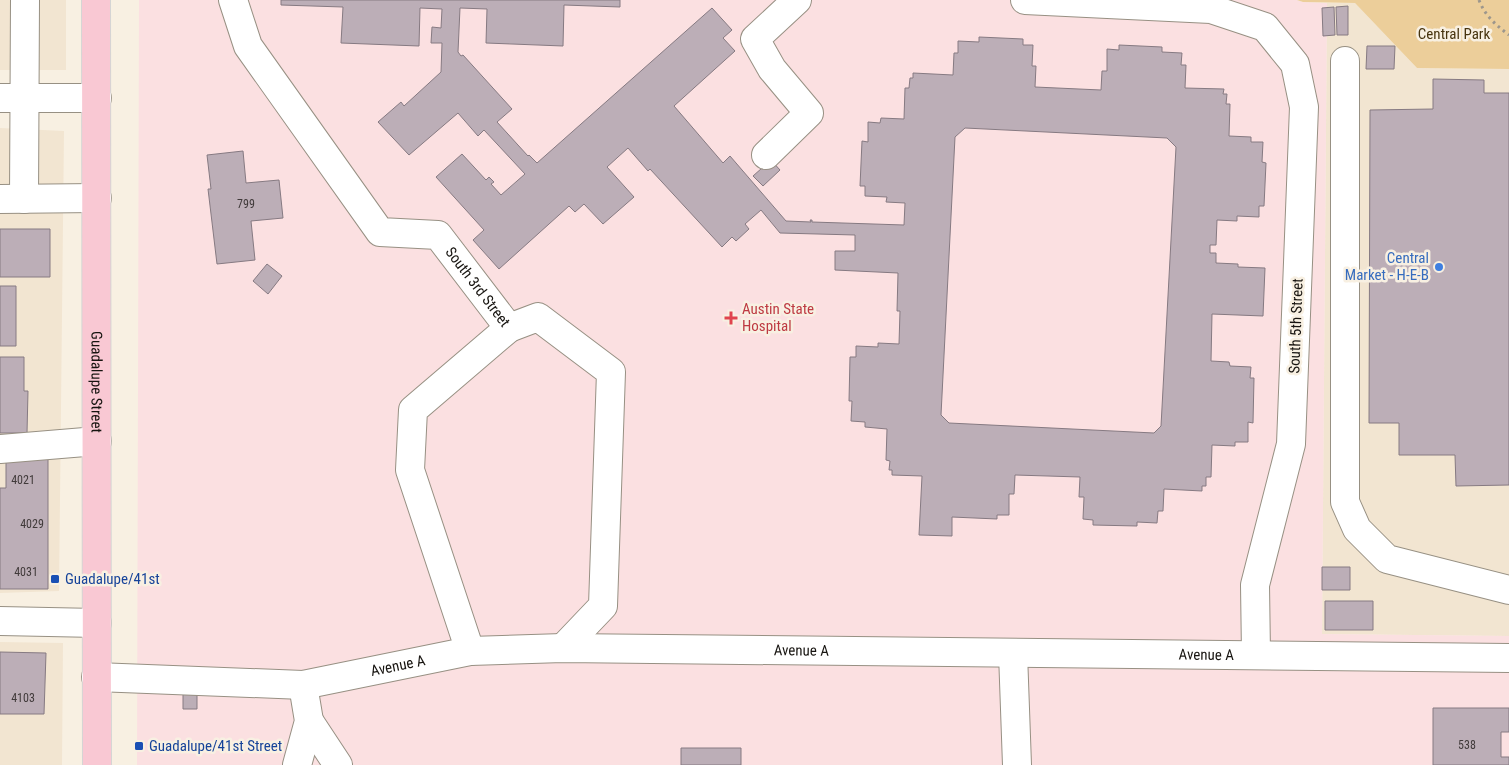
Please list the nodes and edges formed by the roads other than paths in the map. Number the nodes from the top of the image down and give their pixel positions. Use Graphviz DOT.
graph roads {
  1 [pos="25,0"];
  2 [pos="96,0"];
  3 [pos="233,0"];
  4 [pos="797,0"];
  5 [pos="1025,0"];
  6 [pos="1345,61"];
  7 [pos="12,98"];
  8 [pos="97,98"];
  9 [pos="766,155"];
  10 [pos="97,198"];
  11 [pos="12,199"];
  12 [pos="509,328"];
  13 [pos="97,441"];
  14 [pos="0,449"];
  15 [pos="1509,590"];
  16 [pos="0,621"];
  17 [pos="97,623"];
  18 [pos="563,648"];
  19 [pos="470,651"];
  20 [pos="1013,653"];
  21 [pos="1256,654"];
  22 [pos="1509,658"];
  23 [pos="96,677"];
  24 [pos="303,685"];
  25 [pos="310,721"];
  26 [pos="97,765"];
  27 [pos="297,765"];
  28 [pos="338,765"];
  29 [pos="1017,765"];
  1 -- 7 [label="street"];
  2 -- 8 [label="main road, Guadalupe Street"];
  3 -- 12 [label="street, South 3rd Street"];
  4 -- 9 [label="street"];
  5 -- 21 [label="street, South 5th Street"];
  6 -- 15 [label="street"];
  7 -- 8 [label="street"];
  7 -- 11 [label="street"];
  8 -- 10 [label="main road, Guadalupe Street"];
  10 -- 11 [label="street"];
  10 -- 13 [label="main road, Guadalupe Street"];
  12 -- 18 [label="street"];
  12 -- 19 [label="street, South 3rd Street"];
  13 -- 14 [label="street"];
  13 -- 17 [label="main road, Guadalupe Street"];
  16 -- 17 [label="street"];
  17 -- 23 [label="main road, Guadalupe Street"];
  18 -- 19 [label="street, Avenue A"];
  18 -- 20 [label="street, Avenue A"];
  19 -- 24 [label="street, Avenue A"];
  20 -- 21 [label="street, Avenue A"];
  20 -- 29 [label="street"];
  21 -- 22 [label="street, Avenue A"];
  23 -- 24 [label="street, Avenue A"];
  23 -- 26 [label="main road, Guadalupe Street"];
  24 -- 25 [label="street"];
  25 -- 27 [label="street"];
  25 -- 28 [label="street"];
}
